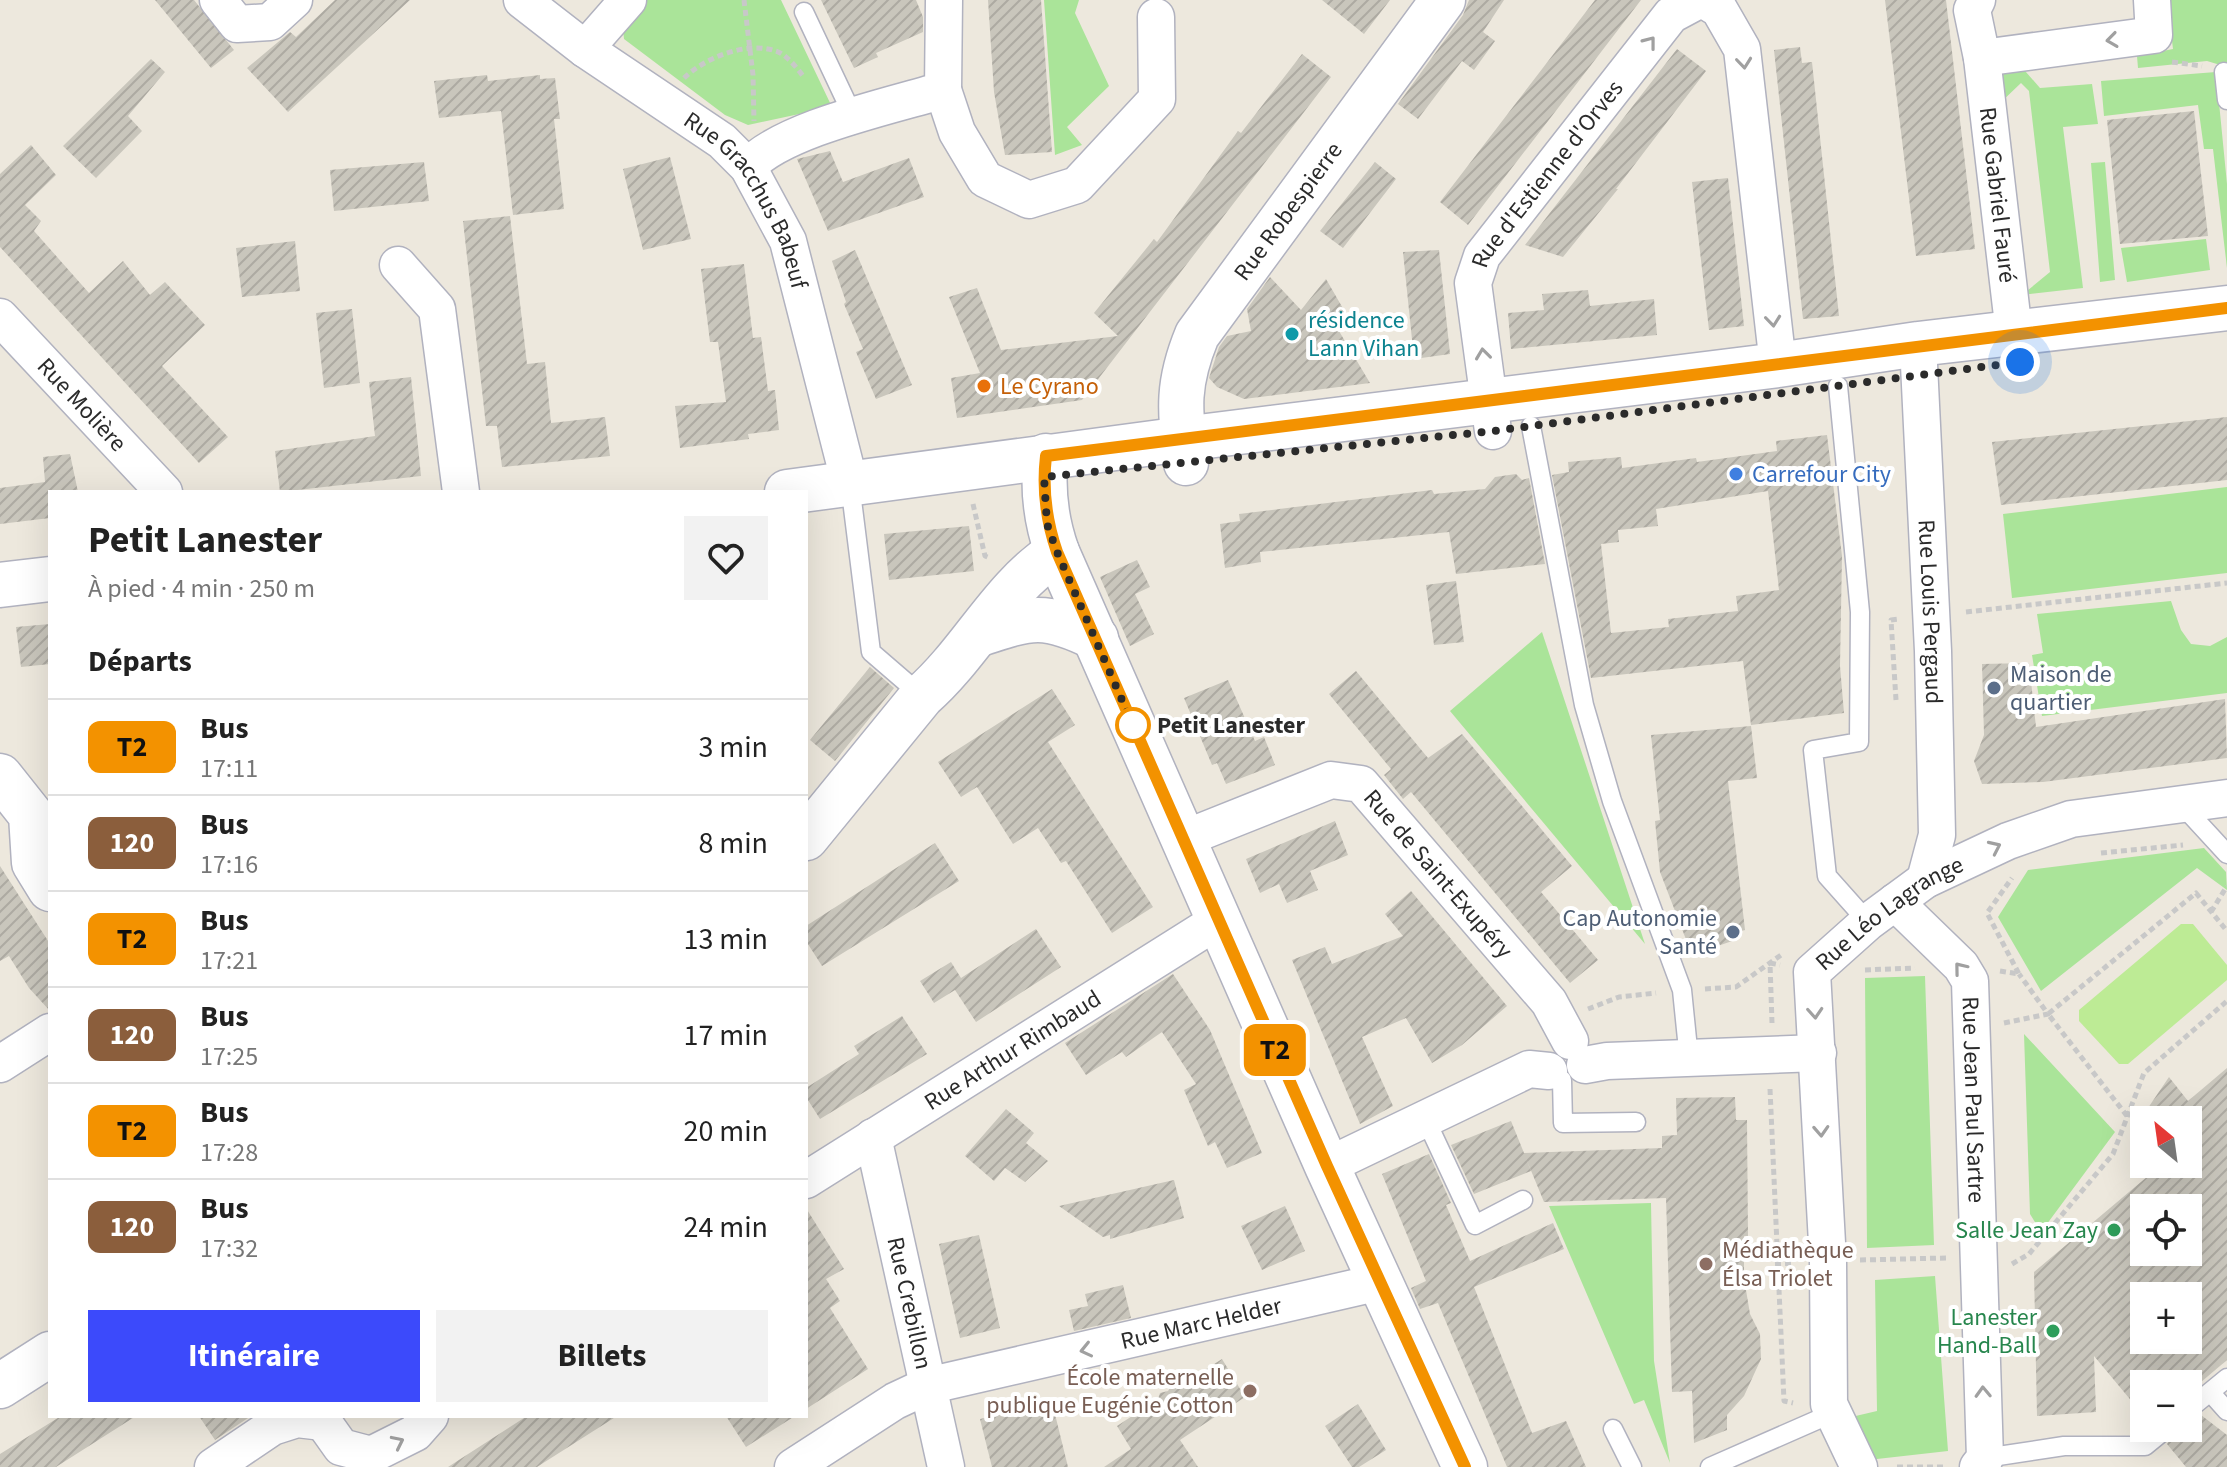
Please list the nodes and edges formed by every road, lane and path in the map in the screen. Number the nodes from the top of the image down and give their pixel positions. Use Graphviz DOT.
graph roads {
  1 [pos="218,0"];
  2 [pos="294,0"];
  3 [pos="522,0"];
  4 [pos="628,0"];
  5 [pos="744,0"];
  6 [pos="944,0"];
  7 [pos="1443,0"];
  8 [pos="1702,0"];
  9 [pos="1977,0"];
  10 [pos="804,12"];
  11 [pos="1156,17"];
  12 [pos="2153,17"];
  13 [pos="749,46"];
  14 [pos="585,49"];
  15 [pos="1982,58"];
  16 [pos="2224,72"];
  17 [pos="676,85"];
  18 [pos="943,90"];
  19 [pos="2227,100"];
  20 [pos="843,122"];
  21 [pos="757,158"];
  22 [pos="398,265"];
  23 [pos="2227,308"];
  24 [pos="0,317"];
  25 [pos="2014,333"];
  26 [pos="2227,337"];
  27 [pos="1920,359"];
  28 [pos="1778,365"];
  29 [pos="1838,386"];
  30 [pos="1504,420"];
  31 [pos="1185,451"];
  32 [pos="1045,466"];
  33 [pos="850,484"];
  34 [pos="162,490"];
  35 [pos="461,490"];
  36 [pos="803,490"];
  37 [pos="1057,552"];
  38 [pos="48,579"];
  39 [pos="2227,583"];
  40 [pos="0,585"];
  41 [pos="1931,616"];
  42 [pos="977,635"];
  43 [pos="1096,638"];
  44 [pos="922,696"];
  45 [pos="1897,715"];
  46 [pos="0,776"];
  47 [pos="2227,798"];
  48 [pos="2181,804"];
  49 [pos="40,816"];
  50 [pos="808,836"];
  51 [pos="1183,839"];
  52 [pos="2221,848"];
  53 [pos="2089,854"];
  54 [pos="2018,871"];
  55 [pos="1925,880"];
  56 [pos="48,886"];
  57 [pos="2227,886"];
  58 [pos="1881,912"];
  59 [pos="2211,912"];
  60 [pos="1219,920"];
  61 [pos="2227,931"];
  62 [pos="1803,959"];
  63 [pos="1770,963"];
  64 [pos="1961,966"];
  65 [pos="2019,974"];
  66 [pos="1682,990"];
  67 [pos="2227,1001"];
  68 [pos="2048,1014"];
  69 [pos="1972,1029"];
  70 [pos="48,1033"];
  71 [pos="1818,1053"];
  72 [pos="1566,1055"];
  73 [pos="1774,1057"];
  74 [pos="1689,1059"];
  75 [pos="0,1064"];
  76 [pos="2127,1116"];
  77 [pos="1426,1120"];
  78 [pos="1636,1122"];
  79 [pos="873,1137"];
  80 [pos="1327,1166"];
  81 [pos="808,1179"];
  82 [pos="1523,1200"];
  83 [pos="1828,1261"];
  84 [pos="1775,1264"];
  85 [pos="1979,1271"];
  86 [pos="1380,1282"];
  87 [pos="48,1355"];
  88 [pos="2227,1378"];
  89 [pos="0,1386"];
  90 [pos="927,1386"];
  91 [pos="2210,1392"];
  92 [pos="2202,1399"];
  93 [pos="2227,1411"];
  94 [pos="1833,1413"];
  95 [pos="428,1418"];
  96 [pos="321,1419"];
  97 [pos="1613,1429"];
  98 [pos="2150,1442"];
  99 [pos="1981,1463"];
  100 [pos="213,1467"];
  101 [pos="793,1467"];
  102 [pos="946,1467"];
  103 [pos="1465,1467"];
  104 [pos="1632,1467"];
  105 [pos="1710,1467"];
  106 [pos="1859,1467"];
  107 [pos="1897,1467"];
  108 [pos="1944,1467"];
  1 -- 2 [label="street"];
  3 -- 14 [label="street, Rue Gracchus Babeuf"];
  4 -- 14 [label="street"];
  5 -- 13 [label="path"];
  6 -- 18 [label="street"];
  7 -- 31 [label="street, Rue Robespierre"];
  8 -- 28 [label="street, Rue d'Estienne d'Orves, one-way"];
  30 -- 8 [label="street, Rue d'Estienne d'Orves, one-way"];
  9 -- 15 [label="street, Rue Gabriel Fauré"];
  10 -- 20 [label="lane"];
  11 -- 18 [label="street"];
  12 -- 15 [label="street, one-way"];
  12 -- 16 [label="path"];
  13 -- 17 [label="path"];
  13 -- 20 [label="path"];
  13 -- 21 [label="path"];
  14 -- 21 [label="street, Rue Gracchus Babeuf"];
  15 -- 25 [label="street, Rue Gabriel Fauré"];
  16 -- 19 [label="lane"];
  18 -- 20 [label="street"];
  20 -- 21 [label="street"];
  21 -- 33 [label="street, Rue Gracchus Babeuf"];
  22 -- 35 [label="street"];
  23 -- 25 [label="street"];
  24 -- 34 [label="street, Rue Molière"];
  25 -- 27 [label="street"];
  26 -- 27 [label="street"];
  27 -- 28 [label="street"];
  27 -- 29 [label="street"];
  27 -- 41 [label="street, Rue Louis Pergaud"];
  28 -- 30 [label="street"];
  29 -- 30 [label="street"];
  29 -- 58 [label="lane"];
  30 -- 31 [label="street"];
  30 -- 66 [label="lane"];
  31 -- 32 [label="street"];
  32 -- 33 [label="street"];
  32 -- 37 [label="street"];
  33 -- 36 [label="street"];
  33 -- 44 [label="lane"];
  37 -- 42 [label="street"];
  37 -- 43 [label="street"];
  38 -- 40 [label="street"];
  39 -- 41 [label="path"];
  41 -- 45 [label="path"];
  41 -- 55 [label="street, Rue Louis Pergaud"];
  42 -- 43 [label="street"];
  42 -- 44 [label="street"];
  43 -- 51 [label="street"];
  44 -- 50 [label="street"];
  46 -- 49 [label="street"];
  47 -- 48 [label="street, Rue Léo Lagrange"];
  48 -- 52 [label="lane"];
  55 -- 48 [label="street, Rue Léo Lagrange, one-way"];
  49 -- 56 [label="street"];
  51 -- 60 [label="street"];
  51 -- 72 [label="street, Rue de Saint-Exupéry"];
  52 -- 53 [label="path"];
  54 -- 65 [label="path"];
  55 -- 58 [label="street, Rue Léo Lagrange"];
  57 -- 59 [label="path"];
  58 -- 62 [label="street, Rue Léo Lagrange"];
  58 -- 64 [label="street, Rue Jean Paul Sartre"];
  59 -- 61 [label="path"];
  59 -- 68 [label="path"];
  60 -- 79 [label="street, Rue Arthur Rimbaud"];
  60 -- 80 [label="street"];
  62 -- 63 [label="path"];
  62 -- 64 [label="path"];
  62 -- 71 [label="street, Rue Léo Lagrange, one-way"];
  63 -- 66 [label="path"];
  63 -- 73 [label="path"];
  64 -- 65 [label="path"];
  69 -- 64 [label="street, Rue Jean Paul Sartre, one-way"];
  65 -- 68 [label="path"];
  66 -- 72 [label="path"];
  66 -- 74 [label="lane"];
  67 -- 76 [label="path"];
  68 -- 69 [label="path"];
  68 -- 76 [label="path"];
  69 -- 85 [label="street, Rue Jean Paul Sartre"];
  70 -- 75 [label="street"];
  71 -- 73 [label="street"];
  71 -- 83 [label="street, one-way"];
  72 -- 74 [label="street"];
  72 -- 77 [label="street"];
  72 -- 78 [label="lane"];
  73 -- 74 [label="street"];
  73 -- 84 [label="path"];
  76 -- 85 [label="path"];
  77 -- 80 [label="street"];
  77 -- 82 [label="lane"];
  79 -- 81 [label="street, Rue Arthur Rimbaud"];
  79 -- 90 [label="street, Rue Crebillon"];
  80 -- 86 [label="street"];
  83 -- 84 [label="path"];
  83 -- 85 [label="path"];
  83 -- 94 [label="street"];
  84 -- 94 [label="path"];
  99 -- 85 [label="street, Rue Jean Paul Sartre, one-way"];
  86 -- 90 [label="street, Rue Marc Helder, one-way"];
  86 -- 103 [label="street"];
  87 -- 89 [label="street"];
  88 -- 91 [label="lane"];
  90 -- 101 [label="street, Rue Marc Helder"];
  90 -- 102 [label="street, Rue Crebillon"];
  91 -- 92 [label="lane"];
  91 -- 93 [label="lane"];
  94 -- 105 [label="lane"];
  94 -- 106 [label="street"];
  96 -- 95 [label="street, one-way"];
  96 -- 100 [label="street"];
  97 -- 104 [label="lane"];
  98 -- 99 [label="lane"];
  107 -- 108 [label="path"];
}
